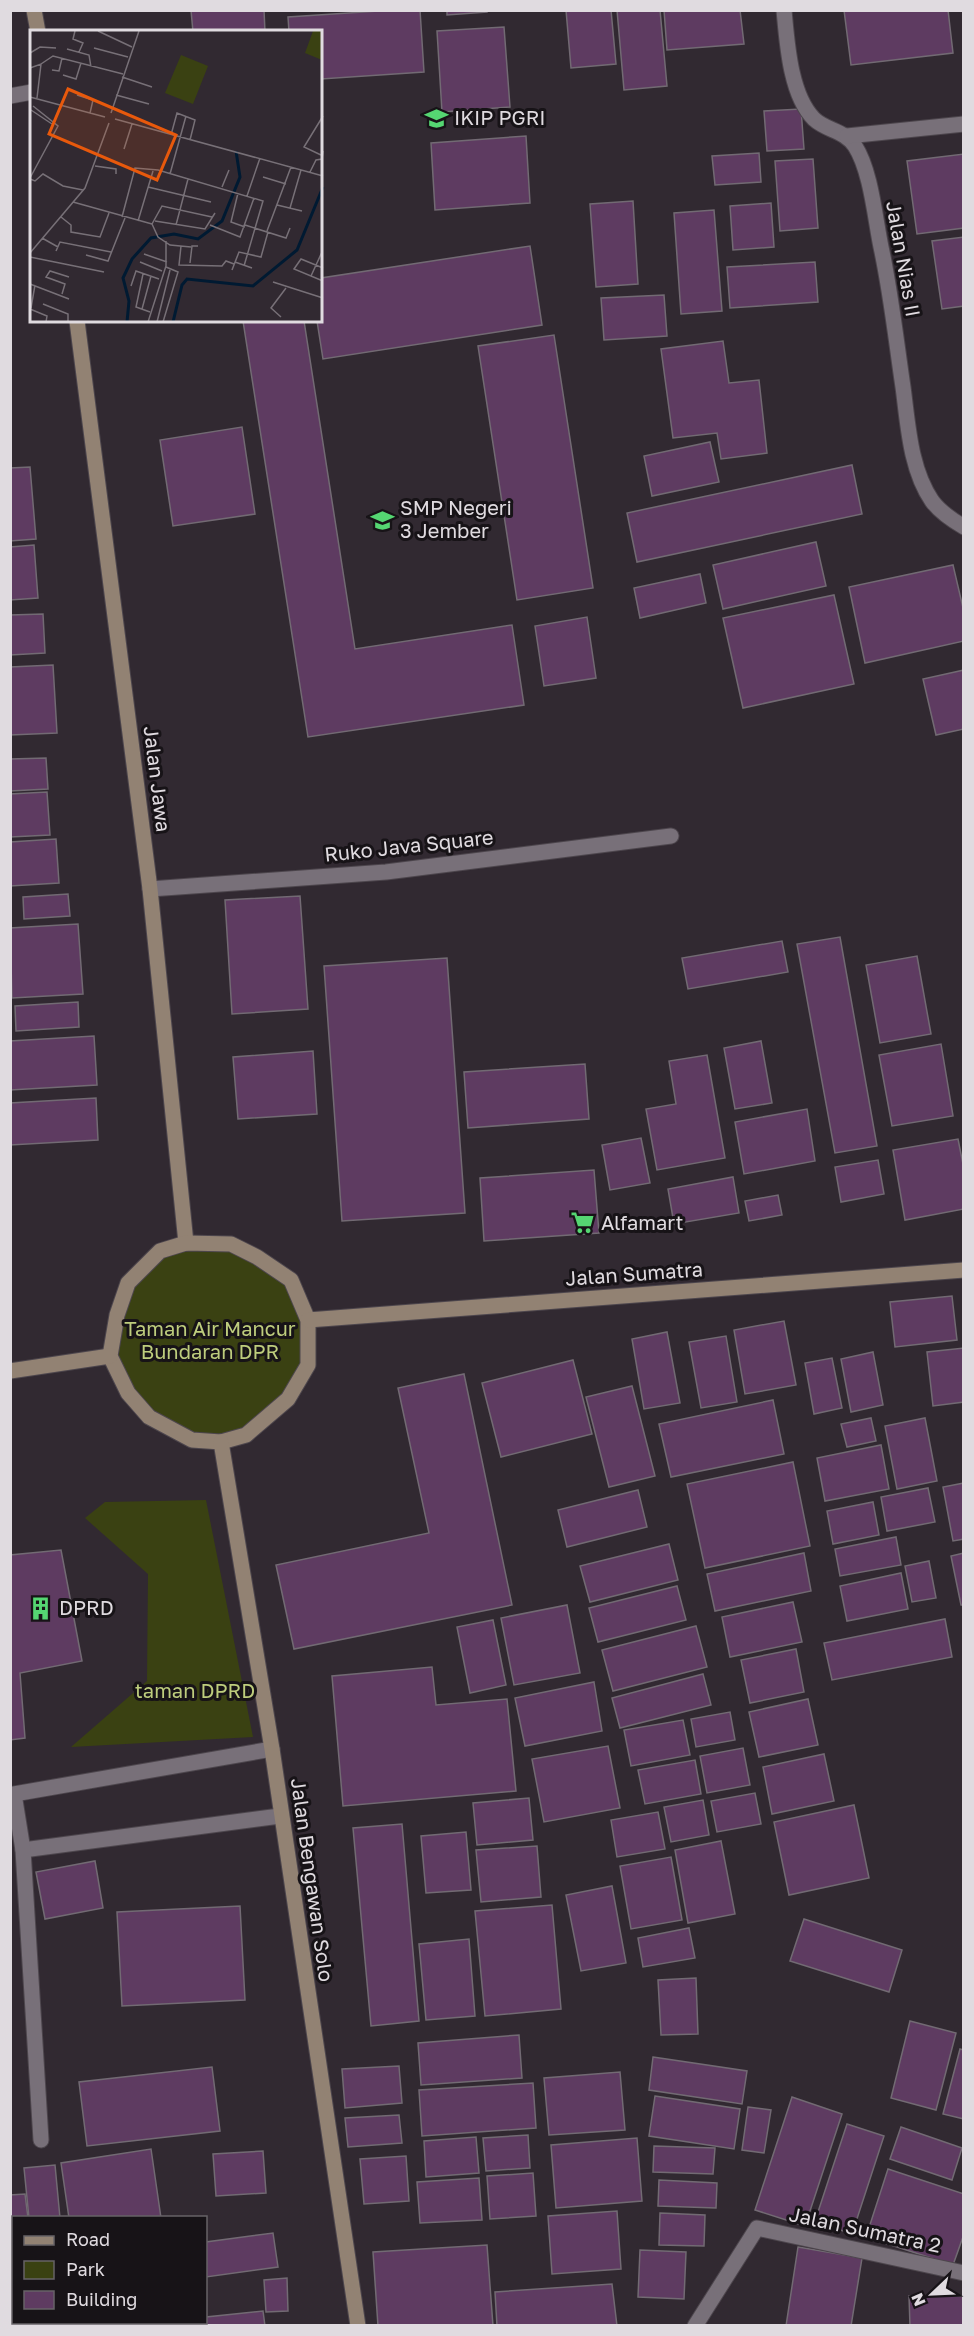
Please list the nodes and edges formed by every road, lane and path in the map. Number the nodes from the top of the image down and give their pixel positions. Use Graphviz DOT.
graph roads {
  1 [pos="34,10"];
  2 [pos="784,10"];
  3 [pos="38,30"];
  4 [pos="30,92"];
  5 [pos="10,96"];
  6 [pos="963,124"];
  7 [pos="847,136"];
  8 [pos="77,322"];
  9 [pos="963,527"];
  10 [pos="670,836"];
  11 [pos="150,889"];
  12 [pos="186,1243"];
  13 [pos="963,1270"];
  14 [pos="308,1320"];
  15 [pos="110,1356"];
  16 [pos="10,1371"];
  17 [pos="221,1442"];
  18 [pos="272,1749"];
  19 [pos="280,1816"];
  20 [pos="23,1850"];
  21 [pos="41,2140"];
  22 [pos="963,2273"];
  23 [pos="358,2325"];
  24 [pos="695,2325"];
  1 -- 3 [label="main road"];
  2 -- 7 [label="street"];
  4 -- 5 [label="street"];
  6 -- 7 [label="street"];
  7 -- 9 [label="street, Jalan Nias II"];
  8 -- 11 [label="main road, Jalan Jawa"];
  10 -- 11 [label="street, Ruko Java Square"];
  11 -- 12 [label="main road, Jalan Jawa"];
  12 -- 14 [label="main road"];
  12 -- 15 [label="main road"];
  13 -- 14 [label="main road, Jalan Sumatra"];
  14 -- 17 [label="main road"];
  15 -- 16 [label="main road"];
  15 -- 17 [label="main road"];
  17 -- 18 [label="main road, Jalan Bengawan Solo"];
  18 -- 19 [label="main road, Jalan Bengawan Solo"];
  18 -- 20 [label="street"];
  19 -- 20 [label="street"];
  19 -- 23 [label="main road, Jalan Bengawan Solo"];
  20 -- 21 [label="street"];
  22 -- 24 [label="street, Jalan Sumatra 2"];
}
